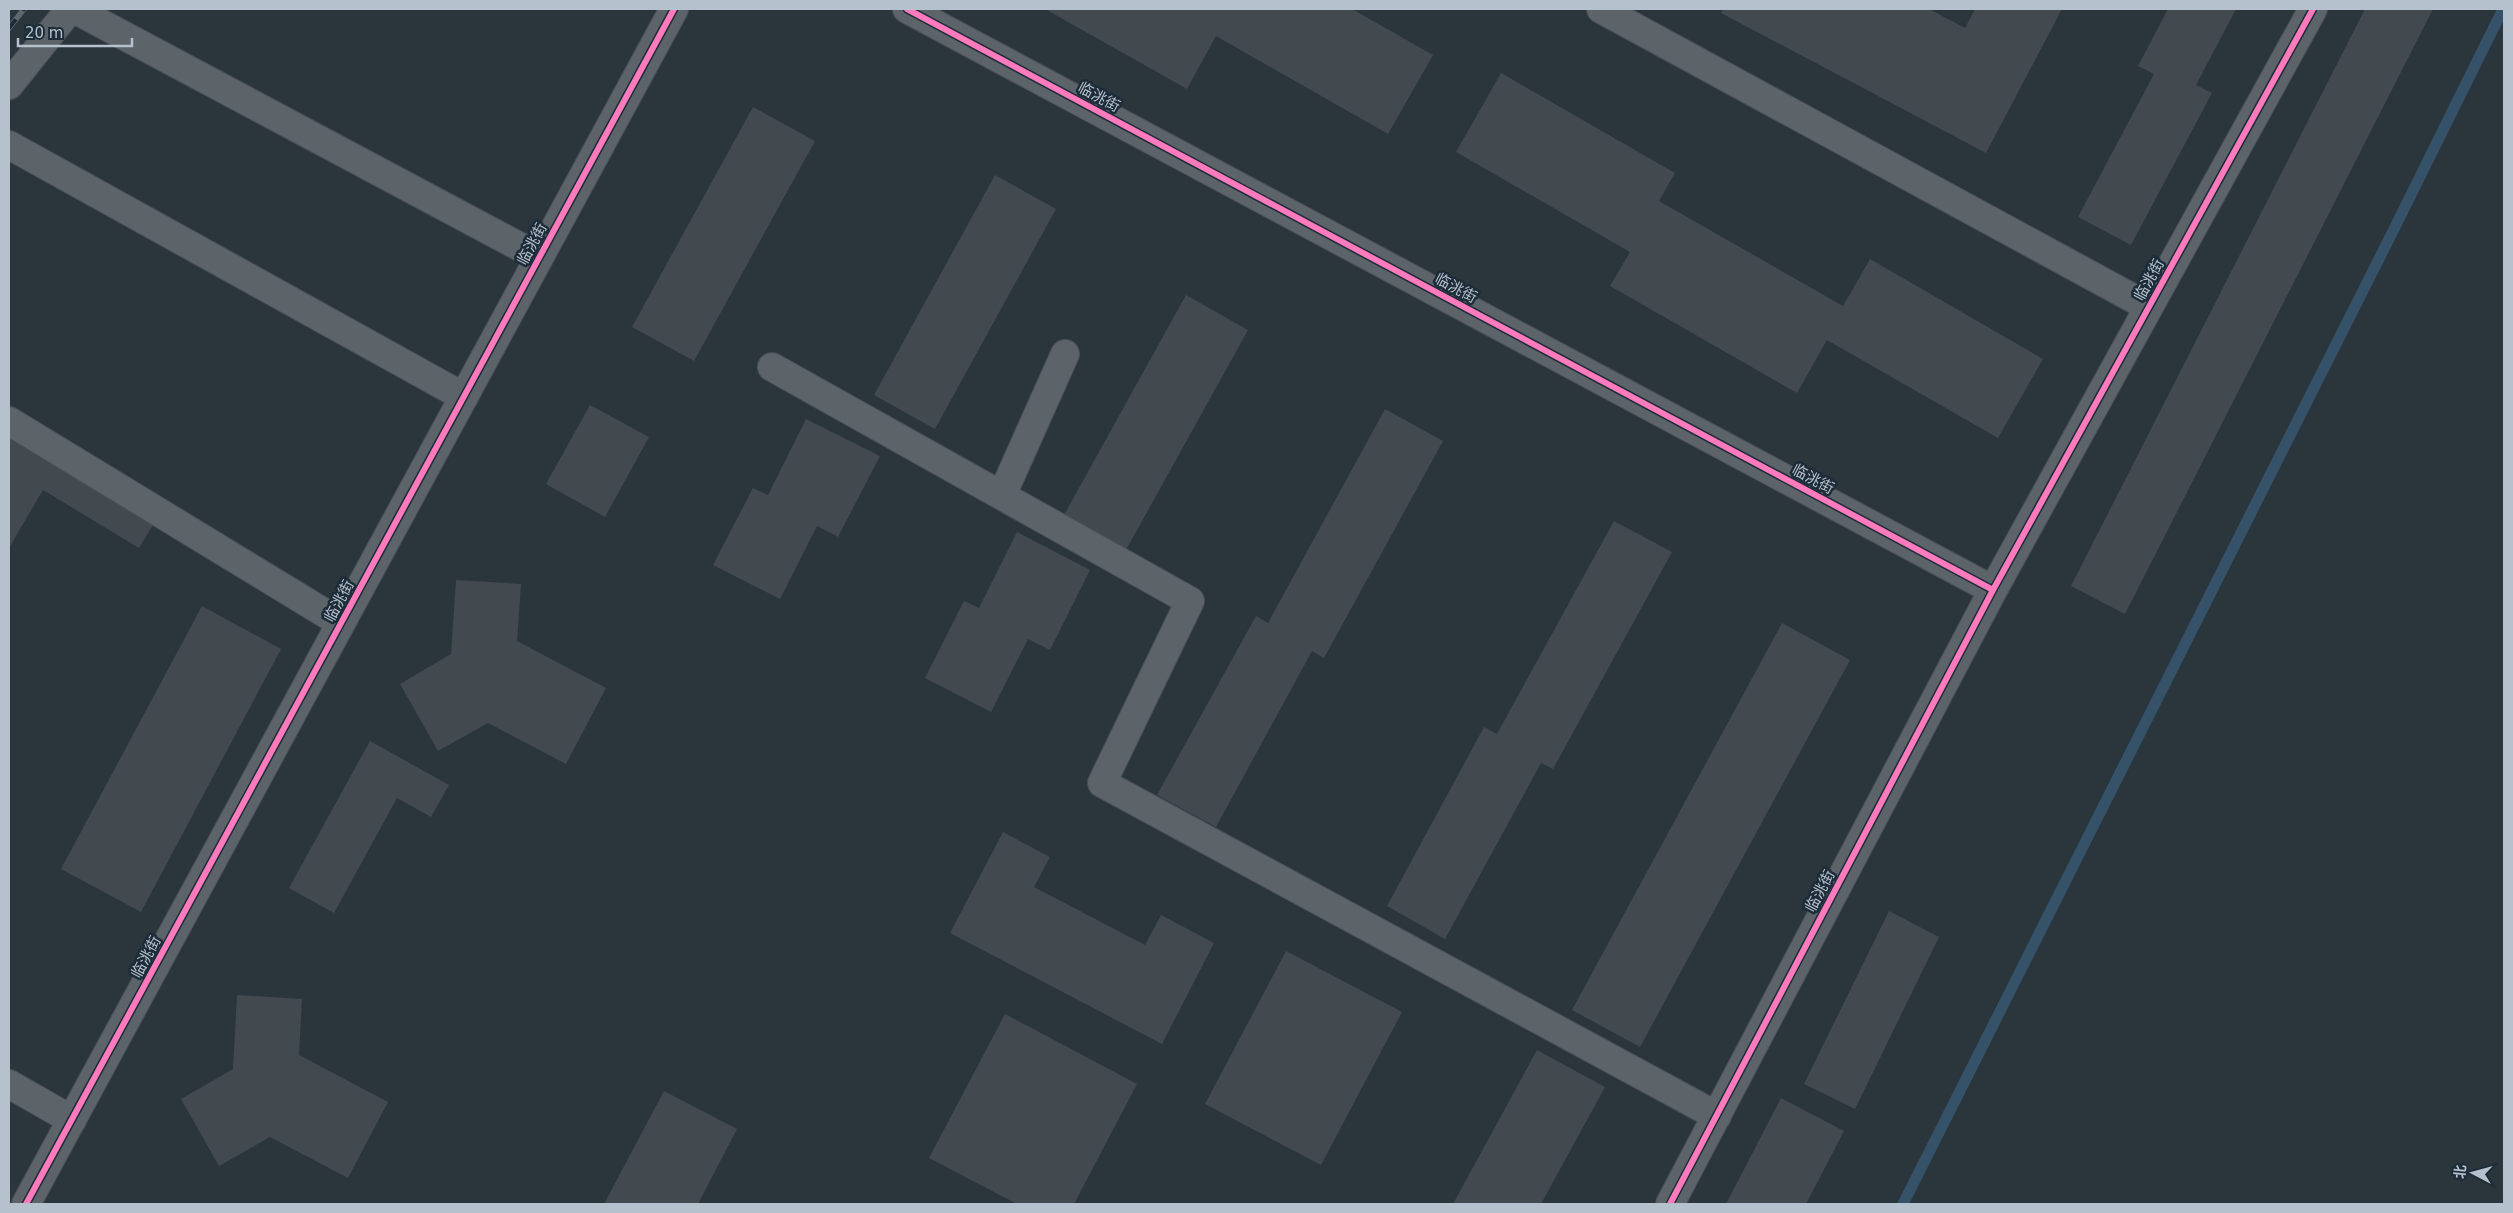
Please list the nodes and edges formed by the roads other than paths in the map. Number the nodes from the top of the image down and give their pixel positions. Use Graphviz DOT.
graph roads {
  1 [pos="70,9"];
  2 [pos="74,9"];
  3 [pos="674,9"];
  4 [pos="908,9"];
  5 [pos="1601,9"];
  6 [pos="2313,9"];
  7 [pos="9,85"];
  8 [pos="9,145"];
  9 [pos="539,257"];
  10 [pos="2149,307"];
  11 [pos="1065,354"];
  12 [pos="772,367"];
  13 [pos="464,397"];
  14 [pos="9,421"];
  15 [pos="1002,496"];
  16 [pos="1993,590"];
  17 [pos="341,623"];
  18 [pos="9,1084"];
  19 [pos="1717,1116"];
  20 [pos="72,1120"];
  21 [pos="26,1204"];
  22 [pos="1670,1204"];
  1 -- 7 [label="street"];
  2 -- 9 [label="street"];
  3 -- 9 [label="street, 临洮街"];
  4 -- 16 [label="street, 临洮街"];
  5 -- 10 [label="street"];
  6 -- 10 [label="street, 临洮街"];
  8 -- 13 [label="street"];
  9 -- 13 [label="street, 临洮街"];
  10 -- 16 [label="street, 临洮街"];
  11 -- 15 [label="street"];
  12 -- 15 [label="street"];
  13 -- 17 [label="street, 临洮街"];
  14 -- 17 [label="street"];
  15 -- 19 [label="street"];
  16 -- 19 [label="street, 临洮街"];
  17 -- 20 [label="street, 临洮街"];
  18 -- 20 [label="street"];
  19 -- 22 [label="street, 临洮街"];
  20 -- 21 [label="street, 临洮街"];
}
